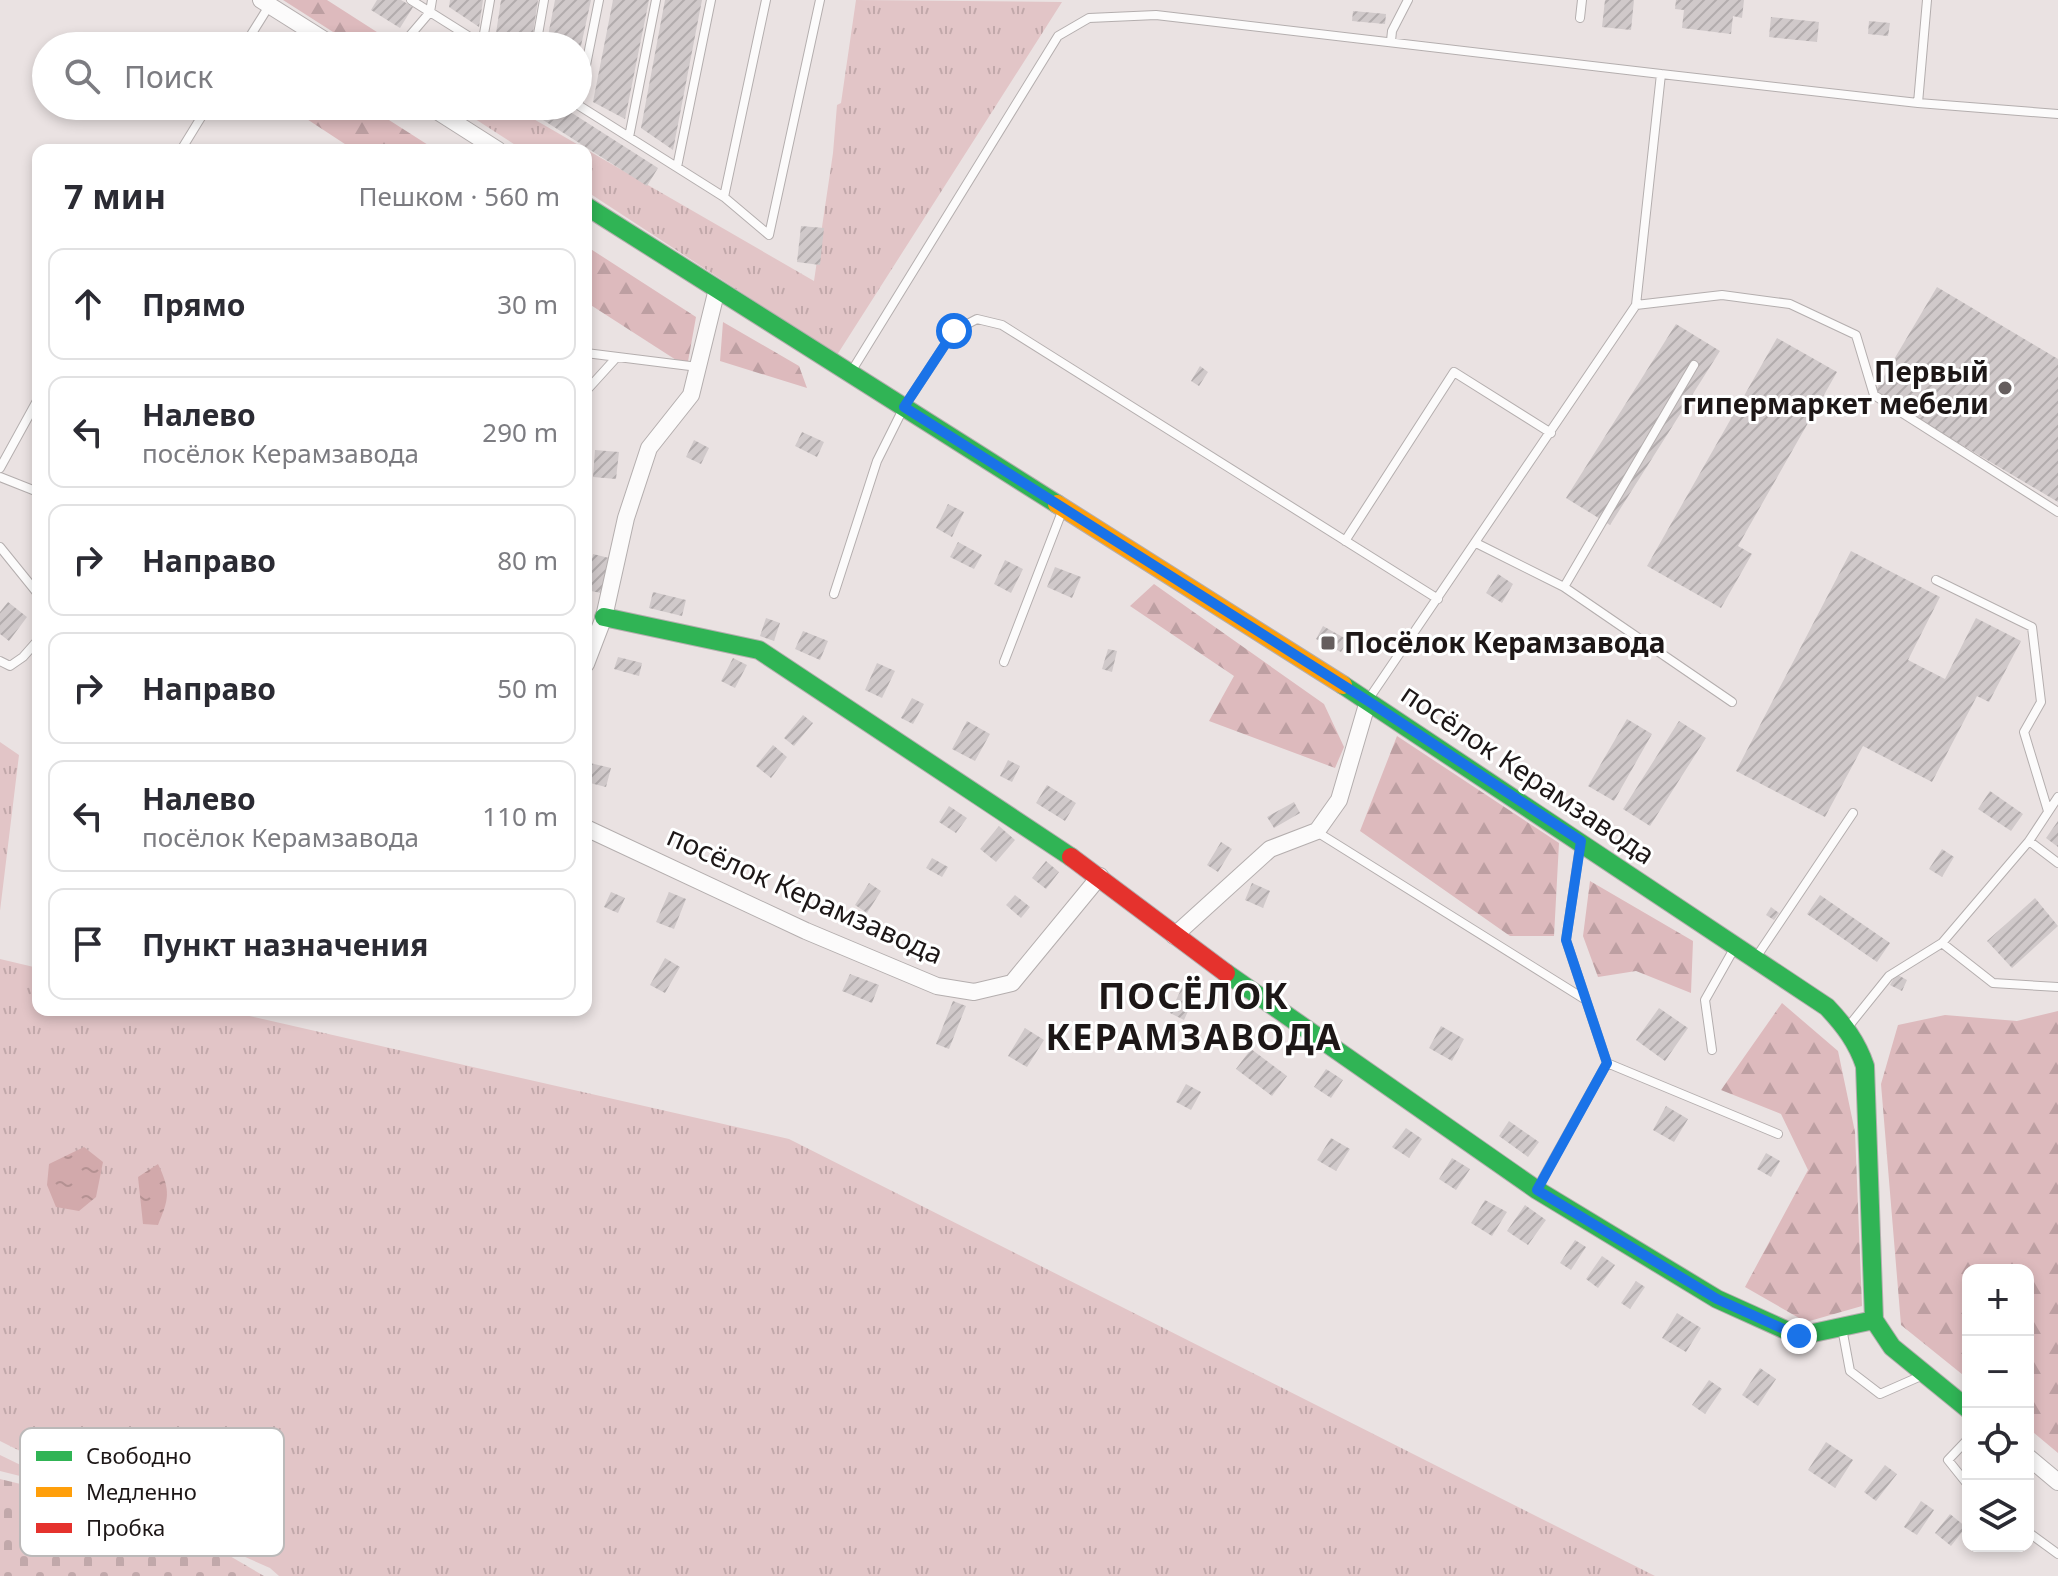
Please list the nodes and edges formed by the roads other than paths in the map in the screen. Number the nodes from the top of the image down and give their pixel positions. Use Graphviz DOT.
graph roads {
  1 [pos="411,0"];
  2 [pos="432,0"];
  3 [pos="490,0"];
  4 [pos="544,0"];
  5 [pos="599,0"];
  6 [pos="656,0"];
  7 [pos="711,0"];
  8 [pos="766,0"];
  9 [pos="820,0"];
  10 [pos="1408,0"];
  11 [pos="1582,0"];
  12 [pos="1927,0"];
  13 [pos="265,2"];
  14 [pos="430,12"];
  15 [pos="1580,18"];
  16 [pos="251,32"];
  17 [pos="312,32"];
  18 [pos="413,32"];
  19 [pos="462,32"];
  20 [pos="485,32"];
  21 [pos="538,32"];
  22 [pos="592,35"];
  23 [pos="1391,41"];
  24 [pos="1661,74"];
  25 [pos="1918,103"];
  26 [pos="592,114"];
  27 [pos="2058,114"];
  28 [pos="199,120"];
  29 [pos="451,120"];
  30 [pos="629,137"];
  31 [pos="185,144"];
  32 [pos="489,144"];
  33 [pos="677,167"];
  34 [pos="724,197"];
  35 [pos="592,210"];
  36 [pos="717,289"];
  37 [pos="1636,305"];
  38 [pos="592,354"];
  39 [pos="616,358"];
  40 [pos="1694,365"];
  41 [pos="699,368"];
  42 [pos="850,373"];
  43 [pos="592,384"];
  44 [pos="904,407"];
  45 [pos="32,410"];
  46 [pos="1551,433"];
  47 [pos="0,468"];
  48 [pos="0,477"];
  49 [pos="32,490"];
  50 [pos="1063,508"];
  51 [pos="2058,512"];
  52 [pos="1345,541"];
  53 [pos="1476,543"];
  54 [pos="0,547"];
  55 [pos="1936,580"];
  56 [pos="32,587"];
  57 [pos="1564,587"];
  58 [pos="834,594"];
  59 [pos="1438,599"];
  60 [pos="604,617"];
  61 [pos="32,647"];
  62 [pos="592,648"];
  63 [pos="0,661"];
  64 [pos="1004,662"];
  65 [pos="1368,701"];
  66 [pos="1732,702"];
  67 [pos="2058,797"];
  68 [pos="2048,811"];
  69 [pos="1853,813"];
  70 [pos="592,831"];
  71 [pos="1317,831"];
  72 [pos="1581,841"];
  73 [pos="2029,841"];
  74 [pos="2058,863"];
  75 [pos="1100,876"];
  76 [pos="1174,936"];
  77 [pos="1942,943"];
  78 [pos="1736,946"];
  79 [pos="1755,959"];
  80 [pos="2058,987"];
  81 [pos="1586,1000"];
  82 [pos="1848,1028"];
  83 [pos="1712,1050"];
  84 [pos="1607,1063"];
  85 [pos="1778,1134"];
  86 [pos="1537,1190"];
  87 [pos="1874,1320"];
  88 [pos="1842,1327"];
  89 [pos="1925,1374"];
  90 [pos="1967,1408"];
  91 [pos="1962,1445"];
  92 [pos="2034,1462"];
  93 [pos="1962,1478"];
  94 [pos="2058,1482"];
  95 [pos="2034,1536"];
  96 [pos="2058,1554"];
  1 -- 14 [label="lane"];
  2 -- 14 [label="lane"];
  3 -- 20 [label="lane"];
  4 -- 21 [label="lane"];
  5 -- 22 [label="lane"];
  6 -- 30 [label="lane"];
  7 -- 33 [label="lane"];
  8 -- 34 [label="lane"];
  9 -- 34 [label="lane"];
  10 -- 23 [label="lane"];
  11 -- 15 [label="lane"];
  12 -- 25 [label="lane"];
  13 -- 16 [label="lane"];
  13 -- 17 [label="street"];
  14 -- 18 [label="lane"];
  14 -- 19 [label="lane"];
  23 -- 24 [label="lane"];
  23 -- 42 [label="lane"];
  24 -- 25 [label="lane"];
  24 -- 37 [label="lane"];
  25 -- 27 [label="lane"];
  26 -- 30 [label="lane"];
  28 -- 31 [label="lane"];
  29 -- 32 [label="street"];
  30 -- 33 [label="lane"];
  33 -- 34 [label="lane"];
  35 -- 36 [label="street, посёлок Керамзавода"];
  36 -- 41 [label="street"];
  36 -- 42 [label="street, посёлок Керамзавода"];
  37 -- 46 [label="lane"];
  37 -- 51 [label="lane"];
  38 -- 39 [label="lane"];
  39 -- 41 [label="lane"];
  39 -- 43 [label="lane"];
  40 -- 57 [label="lane"];
  41 -- 60 [label="street"];
  42 -- 44 [label="street, посёлок Керамзавода"];
  44 -- 50 [label="street, посёлок Керамзавода"];
  44 -- 52 [label="lane"];
  44 -- 58 [label="lane"];
  45 -- 47 [label="lane"];
  46 -- 52 [label="lane"];
  46 -- 53 [label="lane"];
  48 -- 49 [label="lane"];
  50 -- 64 [label="lane"];
  50 -- 65 [label="street, посёлок Керамзавода"];
  52 -- 59 [label="lane"];
  53 -- 57 [label="lane"];
  53 -- 59 [label="lane"];
  54 -- 56 [label="lane"];
  55 -- 68 [label="lane"];
  57 -- 66 [label="lane"];
  59 -- 65 [label="lane"];
  60 -- 62 [label="street"];
  60 -- 75 [label="street"];
  61 -- 63 [label="lane"];
  65 -- 71 [label="street"];
  65 -- 72 [label="street, посёлок Керамзавода"];
  67 -- 68 [label="lane"];
  68 -- 73 [label="lane"];
  69 -- 79 [label="lane"];
  70 -- 75 [label="street, посёлок Керамзавода"];
  71 -- 76 [label="street"];
  71 -- 81 [label="lane"];
  72 -- 78 [label="street, посёлок Керамзавода"];
  72 -- 81 [label="lane"];
  73 -- 74 [label="lane"];
  73 -- 77 [label="lane"];
  75 -- 76 [label="street"];
  76 -- 86 [label="street"];
  77 -- 80 [label="lane"];
  77 -- 82 [label="lane"];
  78 -- 79 [label="street, посёлок Керамзавода"];
  78 -- 83 [label="lane"];
  79 -- 82 [label="street, посёлок Керамзавода"];
  81 -- 84 [label="lane"];
  82 -- 87 [label="street, посёлок Керамзавода"];
  84 -- 85 [label="lane"];
  84 -- 86 [label="lane"];
  86 -- 88 [label="street"];
  87 -- 88 [label="street"];
  87 -- 89 [label="street"];
  88 -- 89 [label="lane"];
  89 -- 90 [label="street"];
  91 -- 93 [label="lane"];
  92 -- 94 [label="street"];
  95 -- 96 [label="lane"];
}
